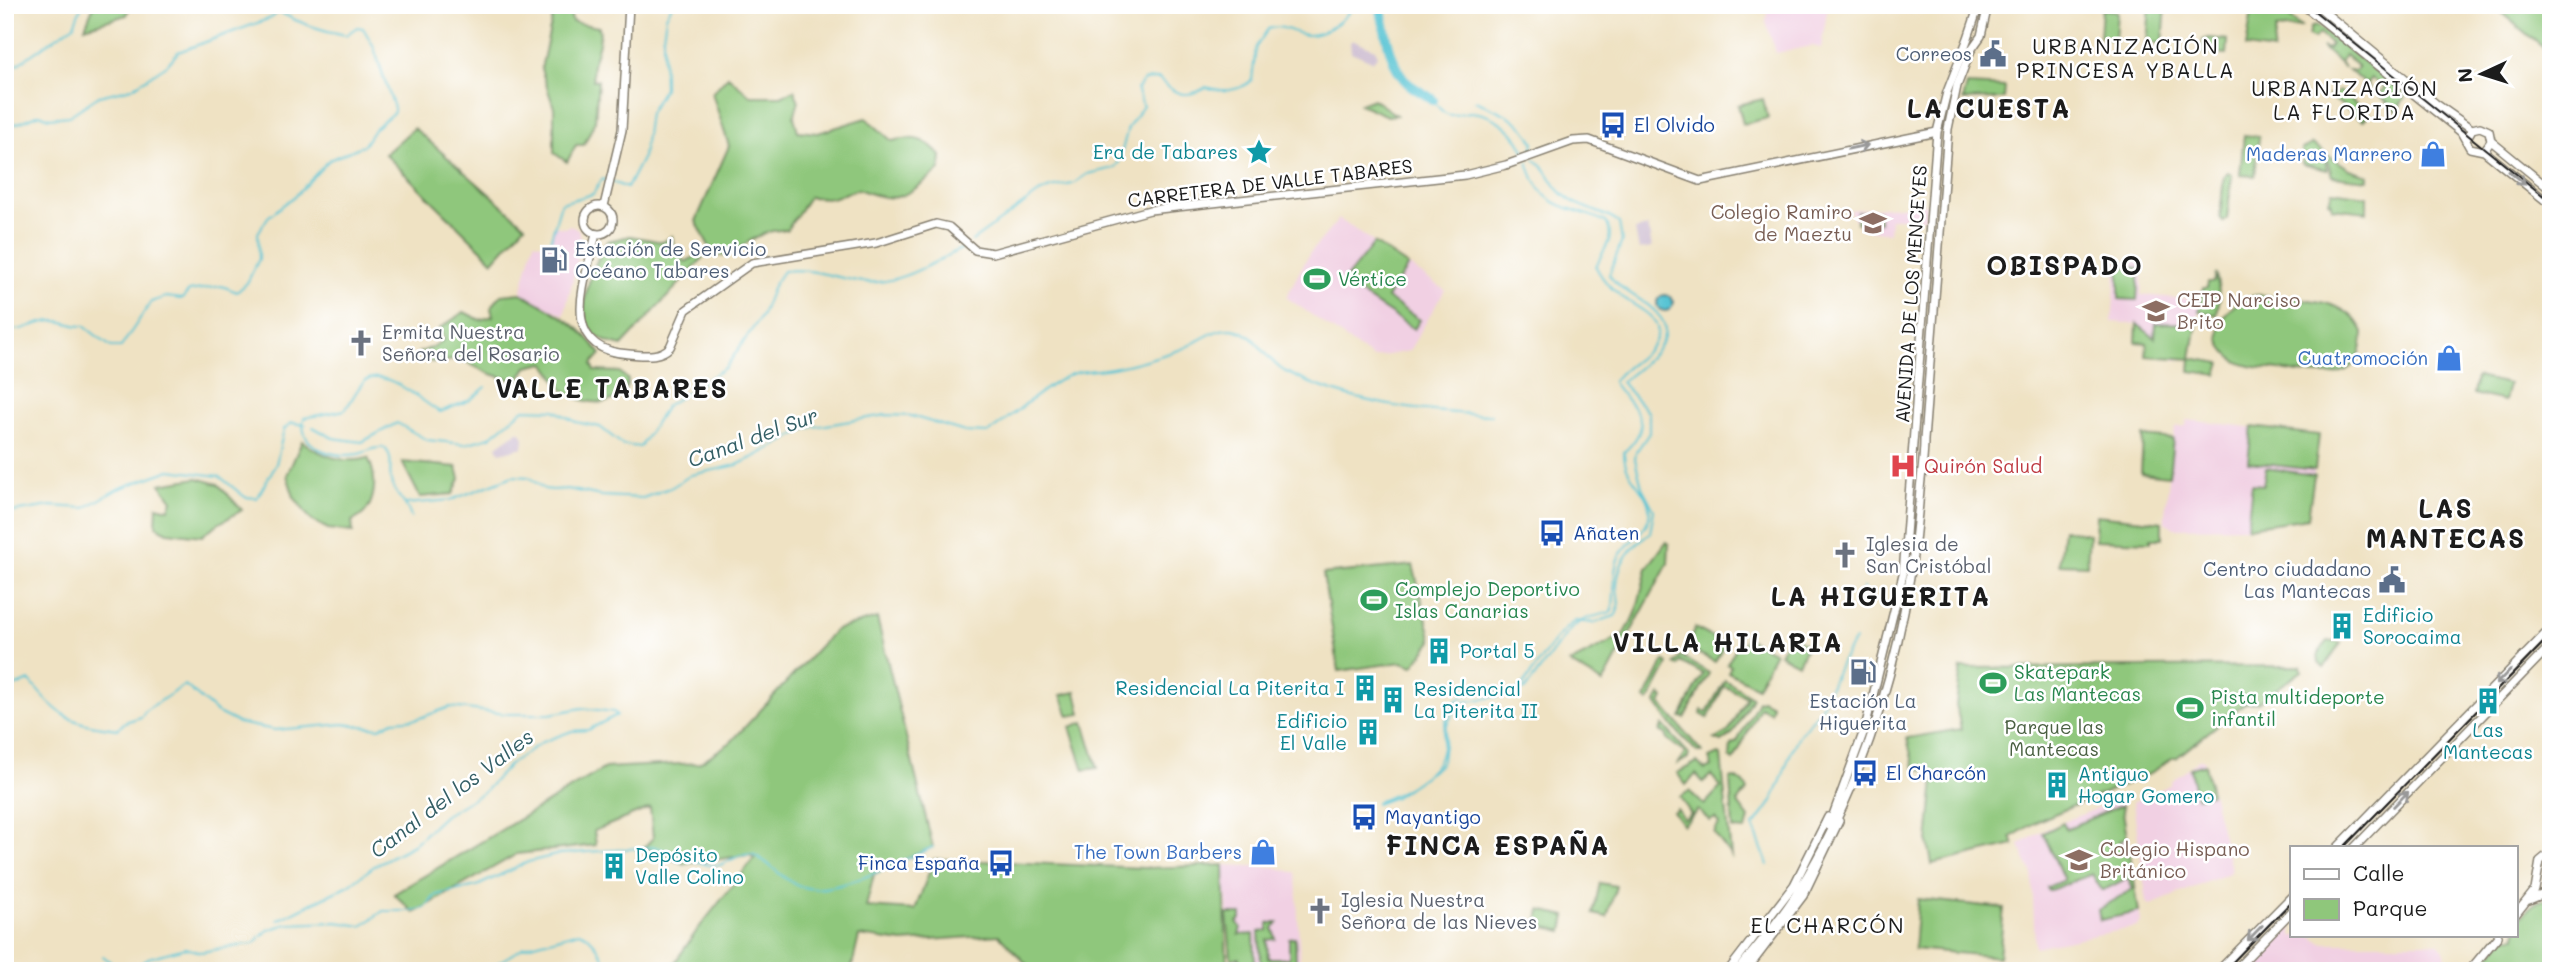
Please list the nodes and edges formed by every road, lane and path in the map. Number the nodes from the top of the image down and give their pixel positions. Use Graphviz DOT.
graph roads {
  1 [pos="629,5"];
  2 [pos="1979,5"];
  3 [pos="1988,5"];
  4 [pos="2302,5"];
  5 [pos="2316,5"];
  6 [pos="1981,32"];
  7 [pos="1970,34"];
  8 [pos="1979,41"];
  9 [pos="2472,129"];
  10 [pos="1938,132"];
  11 [pos="1948,133"];
  12 [pos="2467,138"];
  13 [pos="2491,141"];
  14 [pos="2484,150"];
  15 [pos="2551,190"];
  16 [pos="2551,205"];
  17 [pos="604,206"];
  18 [pos="596,234"];
  19 [pos="1912,459"];
  20 [pos="1923,460"];
  21 [pos="2551,628"];
  22 [pos="2551,645"];
  23 [pos="1884,651"];
  24 [pos="1893,658"];
  25 [pos="1881,659"];
  26 [pos="1846,781"];
  27 [pos="1850,792"];
  28 [pos="1827,835"];
  29 [pos="2339,846"];
  30 [pos="2356,846"];
  31 [pos="2551,852"];
  32 [pos="2538,881"];
  33 [pos="2550,892"];
  34 [pos="2290,898"];
  35 [pos="2528,900"];
  36 [pos="2518,912"];
  37 [pos="2290,913"];
  38 [pos="2497,937"];
  39 [pos="2551,965"];
  40 [pos="1728,971"];
  41 [pos="1737,971"];
  42 [pos="1746,971"];
  43 [pos="2218,971"];
  44 [pos="2234,971"];
  45 [pos="2469,971"];
  46 [pos="2542,971"];
  1 -- 17 [label="main road"];
  2 -- 7 [label="main road, AVENIDA DE LOS MENCEYES"];
  3 -- 6 [label="main road"];
  4 -- 12 [label="main road"];
  5 -- 9 [label="main road"];
  6 -- 7 [label="main road"];
  6 -- 8 [label="main road, AVENIDA DE LOS MENCEYES"];
  7 -- 8 [label="main road"];
  7 -- 10 [label="main road, AVENIDA DE LOS MENCEYES"];
  8 -- 11 [label="main road, AVENIDA DE LOS MENCEYES"];
  9 -- 12 [label="main road"];
  9 -- 13 [label="main road"];
  10 -- 11 [label="main road, CARRETERA DE VALLE TABARES"];
  18 -- 10 [label="main road, CARRETERA DE VALLE TABARES, one-way"];
  10 -- 19 [label="main road, AVENIDA DE LOS MENCEYES"];
  11 -- 20 [label="main road, AVENIDA DE LOS MENCEYES"];
  12 -- 14 [label="main road"];
  13 -- 14 [label="main road"];
  13 -- 15 [label="main road"];
  14 -- 16 [label="main road, one-way"];
  17 -- 18 [label="main road"];
  17 -- 18 [label="main road"];
  19 -- 20 [label="main road"];
  19 -- 23 [label="main road, AVENIDA DE LOS MENCEYES"];
  20 -- 24 [label="main road, AVENIDA DE LOS MENCEYES"];
  21 -- 29 [label="main road, one-way"];
  30 -- 22 [label="main road, one-way"];
  23 -- 24 [label="main road"];
  23 -- 25 [label="main road, AVENIDA DE LOS MENCEYES"];
  24 -- 25 [label="main road"];
  24 -- 27 [label="main road, AVENIDA DE LOS MENCEYES"];
  25 -- 26 [label="main road"];
  26 -- 28 [label="main road"];
  26 -- 40 [label="main road"];
  27 -- 28 [label="main road"];
  27 -- 42 [label="main road"];
  28 -- 41 [label="main road"];
  31 -- 32 [label="main road"];
  32 -- 33 [label="main road"];
  32 -- 35 [label="main road"];
  33 -- 35 [label="main road"];
  34 -- 43 [label="main road, one-way"];
  35 -- 36 [label="main road"];
  37 -- 44 [label="main road"];
  38 -- 45 [label="main road"];
  39 -- 46 [label="highway"];
}
